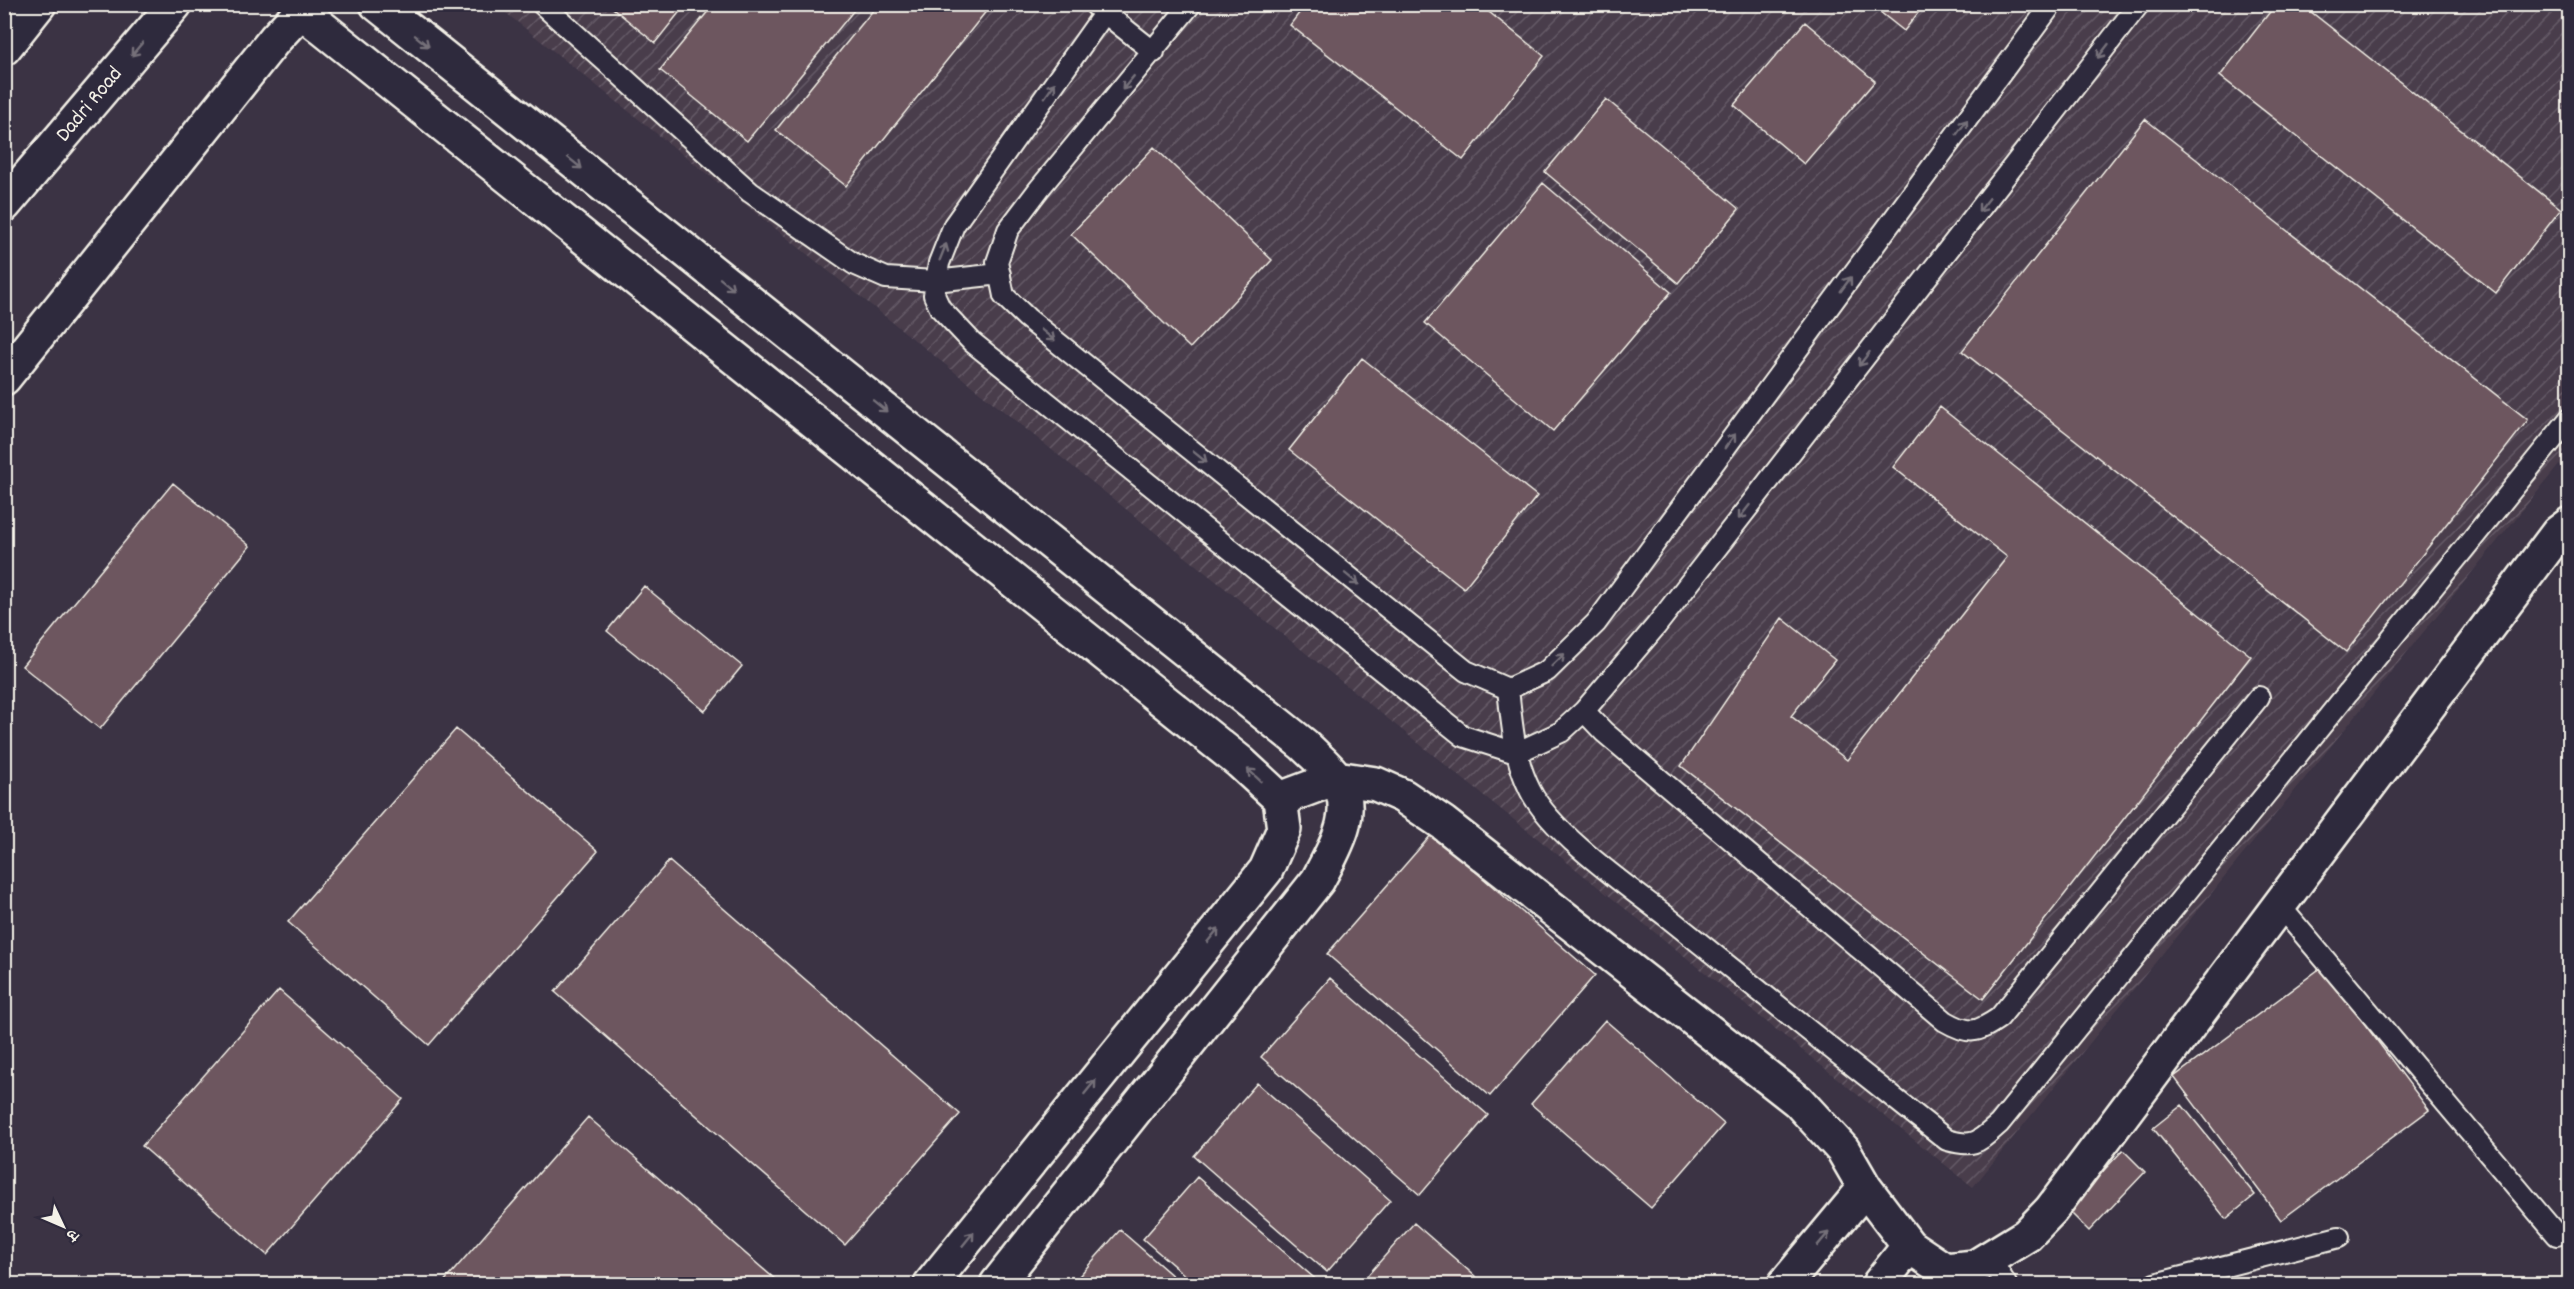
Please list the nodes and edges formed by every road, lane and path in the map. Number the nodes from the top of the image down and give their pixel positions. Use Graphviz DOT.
graph roads {
  1 [pos="39,4"];
  2 [pos="175,4"];
  3 [pos="377,4"];
  4 [pos="542,4"];
  5 [pos="1191,4"];
  6 [pos="2052,4"];
  7 [pos="2139,4"];
  8 [pos="1103,7"];
  9 [pos="306,8"];
  10 [pos="4,48"];
  11 [pos="1154,52"];
  12 [pos="4,205"];
  13 [pos="1000,274"];
  14 [pos="934,281"];
  15 [pos="831,367"];
  16 [pos="4,378"];
  17 [pos="798,408"];
  18 [pos="2570,418"];
  19 [pos="2570,524"];
  20 [pos="1508,689"];
  21 [pos="2259,697"];
  22 [pos="1584,711"];
  23 [pos="1516,753"];
  24 [pos="1336,778"];
  25 [pos="1280,799"];
  26 [pos="2279,905"];
  27 [pos="1865,1188"];
  28 [pos="2557,1235"];
  29 [pos="2339,1238"];
  30 [pos="1909,1246"];
  31 [pos="1998,1271"];
  32 [pos="931,1284"];
  33 [pos="997,1284"];
  34 [pos="1785,1284"];
  35 [pos="1879,1284"];
  36 [pos="2155,1284"];
  1 -- 10 [label="street"];
  2 -- 12 [label="street, Dadri Road, one-way"];
  3 -- 15 [label="street, one-way"];
  4 -- 14 [label="lane"];
  5 -- 11 [label="lane"];
  20 -- 6 [label="lane, one-way"];
  7 -- 22 [label="lane, one-way"];
  8 -- 11 [label="lane"];
  14 -- 8 [label="lane, one-way"];
  9 -- 16 [label="street"];
  9 -- 17 [label="street"];
  11 -- 13 [label="lane, one-way"];
  13 -- 14 [label="lane"];
  13 -- 20 [label="lane, one-way"];
  14 -- 23 [label="lane"];
  15 -- 17 [label="street"];
  15 -- 24 [label="street, one-way"];
  25 -- 17 [label="street, one-way"];
  18 -- 23 [label="lane"];
  19 -- 26 [label="street"];
  20 -- 23 [label="lane"];
  21 -- 22 [label="lane"];
  22 -- 23 [label="lane"];
  24 -- 25 [label="street"];
  24 -- 27 [label="street"];
  24 -- 33 [label="street"];
  32 -- 25 [label="street, one-way"];
  26 -- 28 [label="lane"];
  26 -- 31 [label="street"];
  27 -- 30 [label="street"];
  34 -- 27 [label="street, one-way"];
  29 -- 36 [label="lane"];
  30 -- 31 [label="street"];
  30 -- 35 [label="street"];
}
